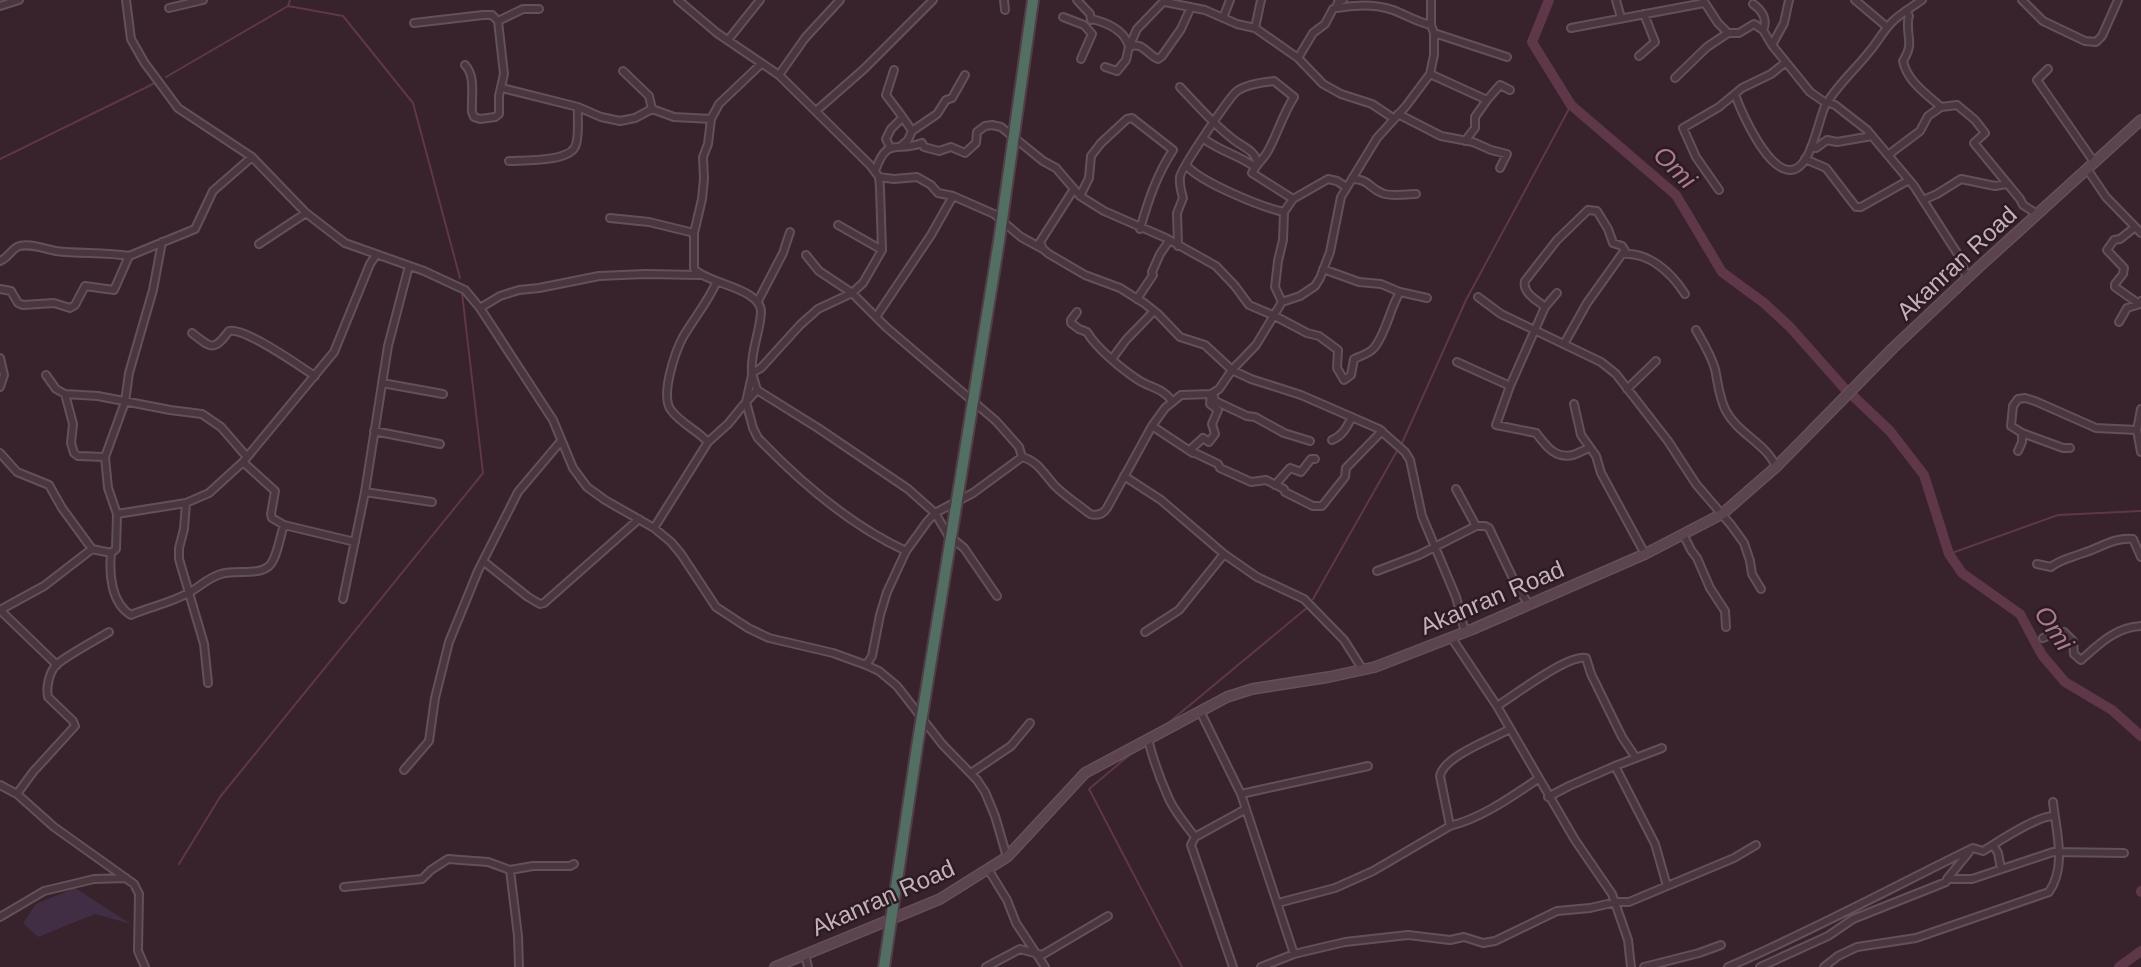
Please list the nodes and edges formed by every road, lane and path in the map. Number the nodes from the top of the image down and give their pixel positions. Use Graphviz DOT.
graph roads {
  1 [pos="19,0"];
  2 [pos="126,0"];
  3 [pos="203,0"];
  4 [pos="760,0"];
  5 [pos="840,0"];
  6 [pos="933,0"];
  7 [pos="1004,0"];
  8 [pos="1033,0"];
  9 [pos="1077,0"];
  10 [pos="1230,0"];
  11 [pos="1261,0"];
  12 [pos="1343,0"];
  13 [pos="1431,0"];
  14 [pos="1616,0"];
  15 [pos="1789,0"];
  16 [pos="1855,0"];
  17 [pos="1922,0"];
  18 [pos="2022,0"];
  19 [pos="2118,0"];
  20 [pos="681,1"];
  21 [pos="1164,1"];
  22 [pos="1704,2"];
  23 [pos="1753,4"];
  24 [pos="0,6"];
  25 [pos="1191,7"];
  26 [pos="169,8"];
  27 [pos="1336,8"];
  28 [pos="539,9"];
  29 [pos="1005,10"];
  30 [pos="1907,11"];
  31 [pos="1644,15"];
  32 [pos="1063,17"];
  33 [pos="1223,18"];
  34 [pos="1621,18"];
  35 [pos="1092,19"];
  36 [pos="498,21"];
  37 [pos="414,23"];
  38 [pos="1084,25"];
  39 [pos="1887,27"];
  40 [pos="1255,28"];
  41 [pos="1432,29"];
  42 [pos="1571,29"];
  43 [pos="1763,30"];
  44 [pos="1728,33"];
  45 [pos="728,40"];
  46 [pos="1772,45"];
  47 [pos="1129,47"];
  48 [pos="1639,55"];
  49 [pos="1507,57"];
  50 [pos="1298,58"];
  51 [pos="1081,60"];
  52 [pos="1786,62"];
  53 [pos="761,64"];
  54 [pos="465,65"];
  55 [pos="1105,67"];
  56 [pos="2048,69"];
  57 [pos="894,70"];
  58 [pos="623,71"];
  59 [pos="1430,74"];
  60 [pos="779,75"];
  61 [pos="965,75"];
  62 [pos="1675,78"];
  63 [pos="1181,87"];
  64 [pos="502,88"];
  65 [pos="1510,90"];
  66 [pos="1735,95"];
  67 [pos="1487,100"];
  68 [pos="1828,102"];
  69 [pos="578,107"];
  70 [pos="1941,107"];
  71 [pos="652,109"];
  72 [pos="816,111"];
  73 [pos="1396,116"];
  74 [pos="711,119"];
  75 [pos="901,119"];
  76 [pos="2141,120"];
  77 [pos="1214,121"];
  78 [pos="912,131"];
  79 [pos="1872,136"];
  80 [pos="1204,138"];
  81 [pos="1465,141"];
  82 [pos="902,145"];
  83 [pos="890,147"];
  84 [pos="1811,147"];
  85 [pos="1888,155"];
  86 [pos="252,157"];
  87 [pos="1805,159"];
  88 [pos="509,161"];
  89 [pos="1186,165"];
  90 [pos="1256,165"];
  91 [pos="2091,166"];
  92 [pos="1500,168"];
  93 [pos="877,174"];
  94 [pos="1352,179"];
  95 [pos="1909,180"];
  96 [pos="2007,184"];
  97 [pos="1346,187"];
  98 [pos="1074,189"];
  99 [pos="1719,190"];
  100 [pos="1416,194"];
  101 [pos="953,196"];
  102 [pos="1080,196"];
  103 [pos="1293,199"];
  104 [pos="1923,200"];
  105 [pos="1284,212"];
  106 [pos="306,213"];
  107 [pos="2037,214"];
  108 [pos="610,218"];
  109 [pos="838,225"];
  110 [pos="2134,228"];
  111 [pos="1140,229"];
  112 [pos="790,232"];
  113 [pos="694,233"];
  114 [pos="2141,233"];
  115 [pos="1169,241"];
  116 [pos="162,242"];
  117 [pos="259,244"];
  118 [pos="1178,246"];
  119 [pos="1043,249"];
  120 [pos="882,250"];
  121 [pos="1627,254"];
  122 [pos="376,255"];
  123 [pos="806,255"];
  124 [pos="129,256"];
  125 [pos="0,261"];
  126 [pos="409,266"];
  127 [pos="1323,270"];
  128 [pos="700,275"];
  129 [pos="1967,278"];
  130 [pos="717,281"];
  131 [pos="0,289"];
  132 [pos="1400,292"];
  133 [pos="852,293"];
  134 [pos="1557,293"];
  135 [pos="1685,294"];
  136 [pos="1478,297"];
  137 [pos="1427,298"];
  138 [pos="1138,299"];
  139 [pos="758,301"];
  140 [pos="1282,302"];
  141 [pos="2140,303"];
  142 [pos="1545,307"];
  143 [pos="480,308"];
  144 [pos="1077,312"];
  145 [pos="1154,312"];
  146 [pos="1275,316"];
  147 [pos="876,317"];
  148 [pos="2119,322"];
  149 [pos="1696,330"];
  150 [pos="1534,332"];
  151 [pos="192,334"];
  152 [pos="1564,344"];
  153 [pos="0,358"];
  154 [pos="1112,359"];
  155 [pos="1656,360"];
  156 [pos="1457,362"];
  157 [pos="1232,370"];
  158 [pos="752,373"];
  159 [pos="46,375"];
  160 [pos="315,376"];
  161 [pos="382,383"];
  162 [pos="1510,386"];
  163 [pos="0,387"];
  164 [pos="1627,389"];
  165 [pos="757,390"];
  166 [pos="65,394"];
  167 [pos="443,394"];
  168 [pos="1211,394"];
  169 [pos="1172,401"];
  170 [pos="125,402"];
  171 [pos="746,402"];
  172 [pos="1574,404"];
  173 [pos="2141,409"];
  174 [pos="1352,417"];
  175 [pos="1152,426"];
  176 [pos="374,430"];
  177 [pos="2137,430"];
  178 [pos="1382,431"];
  179 [pos="2022,433"];
  180 [pos="1310,440"];
  181 [pos="1332,440"];
  182 [pos="561,441"];
  183 [pos="708,442"];
  184 [pos="440,444"];
  185 [pos="1589,448"];
  186 [pos="2070,448"];
  187 [pos="2018,451"];
  188 [pos="2141,452"];
  189 [pos="0,453"];
  190 [pos="1195,453"];
  191 [pos="105,457"];
  192 [pos="1022,457"];
  193 [pos="245,459"];
  194 [pos="1315,459"];
  195 [pos="1776,467"];
  196 [pos="1124,476"];
  197 [pos="1275,485"];
  198 [pos="1456,489"];
  199 [pos="365,492"];
  200 [pos="432,502"];
  201 [pos="186,503"];
  202 [pos="935,513"];
  203 [pos="117,514"];
  204 [pos="1722,514"];
  205 [pos="639,519"];
  206 [pos="284,525"];
  207 [pos="1475,526"];
  208 [pos="654,528"];
  209 [pos="1684,536"];
  210 [pos="355,542"];
  211 [pos="1435,547"];
  212 [pos="92,549"];
  213 [pos="906,551"];
  214 [pos="111,553"];
  215 [pos="1224,554"];
  216 [pos="1645,554"];
  217 [pos="2141,557"];
  218 [pos="483,561"];
  219 [pos="2037,564"];
  220 [pos="1377,570"];
  221 [pos="1761,589"];
  222 [pos="188,593"];
  223 [pos="997,596"];
  224 [pos="343,599"];
  225 [pos="1529,604"];
  226 [pos="2141,626"];
  227 [pos="1726,627"];
  228 [pos="109,632"];
  229 [pos="1145,632"];
  230 [pos="1465,632"];
  231 [pos="1451,637"];
  232 [pos="2043,638"];
  233 [pos="57,665"];
  234 [pos="866,665"];
  235 [pos="1363,670"];
  236 [pos="208,683"];
  237 [pos="1496,706"];
  238 [pos="1200,712"];
  239 [pos="1030,723"];
  240 [pos="1510,729"];
  241 [pos="1148,739"];
  242 [pos="1662,748"];
  243 [pos="1636,758"];
  244 [pos="1368,766"];
  245 [pos="1615,766"];
  246 [pos="404,770"];
  247 [pos="971,773"];
  248 [pos="1538,779"];
  249 [pos="0,785"];
  250 [pos="17,794"];
  251 [pos="1241,794"];
  252 [pos="1549,797"];
  253 [pos="2053,802"];
  254 [pos="1246,808"];
  255 [pos="2054,816"];
  256 [pos="1450,826"];
  257 [pos="1195,837"];
  258 [pos="1756,845"];
  259 [pos="1993,845"];
  260 [pos="1973,848"];
  261 [pos="2060,852"];
  262 [pos="2124,853"];
  263 [pos="1007,857"];
  264 [pos="574,864"];
  265 [pos="988,869"];
  266 [pos="2001,869"];
  267 [pos="510,870"];
  268 [pos="125,878"];
  269 [pos="1947,879"];
  270 [pos="1667,886"];
  271 [pos="344,887"];
  272 [pos="1616,902"];
  273 [pos="1278,903"];
  274 [pos="1108,916"];
  275 [pos="0,917"];
  276 [pos="1721,945"];
  277 [pos="1036,952"];
  278 [pos="806,954"];
  279 [pos="1294,954"];
  280 [pos="145,967"];
  281 [pos="519,967"];
  282 [pos="775,967"];
  283 [pos="808,967"];
  284 [pos="884,967"];
  285 [pos="986,967"];
  286 [pos="1045,967"];
  287 [pos="1233,967"];
  288 [pos="1261,967"];
  289 [pos="1630,967"];
  290 [pos="1644,967"];
  291 [pos="1728,967"];
  292 [pos="1760,967"];
  293 [pos="1824,967"];
  1 -- 24 [label="street"];
  2 -- 86 [label="street"];
  3 -- 26 [label="street"];
  4 -- 45 [label="street"];
  5 -- 60 [label="street"];
  6 -- 72 [label="street"];
  7 -- 29 [label="street"];
  8 -- 284 [label="highway"];
  9 -- 35 [label="street"];
  10 -- 33 [label="street"];
  11 -- 40 [label="street"];
  12 -- 27 [label="street"];
  13 -- 41 [label="street"];
  14 -- 34 [label="street"];
  15 -- 46 [label="street"];
  16 -- 39 [label="street"];
  17 -- 30 [label="street"];
  18 -- 19 [label="street"];
  20 -- 45 [label="street"];
  21 -- 25 [label="street"];
  21 -- 47 [label="street"];
  22 -- 31 [label="street"];
  22 -- 44 [label="street"];
  23 -- 43 [label="street"];
  25 -- 33 [label="street"];
  25 -- 47 [label="street"];
  27 -- 41 [label="street"];
  27 -- 50 [label="street"];
  28 -- 36 [label="street"];
  30 -- 39 [label="street"];
  30 -- 70 [label="street"];
  31 -- 34 [label="street"];
  31 -- 48 [label="street"];
  32 -- 38 [label="street"];
  33 -- 40 [label="street"];
  34 -- 42 [label="street"];
  35 -- 38 [label="street"];
  35 -- 47 [label="street"];
  36 -- 37 [label="street"];
  36 -- 64 [label="street"];
  38 -- 51 [label="street"];
  39 -- 68 [label="street"];
  40 -- 50 [label="street"];
  41 -- 49 [label="street"];
  41 -- 59 [label="street"];
  43 -- 44 [label="street"];
  43 -- 46 [label="street"];
  44 -- 62 [label="street"];
  45 -- 53 [label="street"];
  46 -- 52 [label="street"];
  47 -- 55 [label="street"];
  50 -- 73 [label="street"];
  52 -- 66 [label="street"];
  52 -- 68 [label="street"];
  53 -- 60 [label="street"];
  53 -- 74 [label="street"];
  54 -- 64 [label="street"];
  56 -- 91 [label="street"];
  57 -- 75 [label="street"];
  58 -- 71 [label="street"];
  59 -- 67 [label="street"];
  59 -- 73 [label="street"];
  60 -- 72 [label="street"];
  61 -- 78 [label="street"];
  63 -- 77 [label="street"];
  64 -- 69 [label="street"];
  65 -- 67 [label="street"];
  66 -- 87 [label="street"];
  66 -- 99 [label="street"];
  67 -- 81 [label="street"];
  68 -- 79 [label="street"];
  68 -- 84 [label="street"];
  69 -- 71 [label="street"];
  69 -- 88 [label="street"];
  70 -- 85 [label="street"];
  70 -- 96 [label="street"];
  71 -- 74 [label="street"];
  72 -- 93 [label="street"];
  73 -- 81 [label="street"];
  73 -- 94 [label="street"];
  74 -- 113 [label="street"];
  75 -- 78 [label="street"];
  75 -- 83 [label="street"];
  76 -- 91 [label="main road, Akanran Road"];
  77 -- 80 [label="street"];
  77 -- 90 [label="street"];
  77 -- 90 [label="street"];
  78 -- 82 [label="street"];
  79 -- 84 [label="street"];
  79 -- 85 [label="street"];
  80 -- 89 [label="street"];
  80 -- 90 [label="street"];
  81 -- 92 [label="street"];
  82 -- 83 [label="street"];
  82 -- 98 [label="street"];
  83 -- 93 [label="street"];
  84 -- 87 [label="street"];
  85 -- 95 [label="street"];
  86 -- 106 [label="street"];
  86 -- 116 [label="street"];
  87 -- 95 [label="street"];
  89 -- 105 [label="street"];
  89 -- 118 [label="street"];
  90 -- 103 [label="street"];
  91 -- 107 [label="main road, Akanran Road"];
  91 -- 110 [label="street"];
  93 -- 101 [label="street"];
  93 -- 120 [label="street"];
  94 -- 97 [label="street"];
  94 -- 100 [label="street"];
  95 -- 104 [label="street"];
  96 -- 104 [label="street"];
  96 -- 107 [label="street"];
  97 -- 103 [label="street"];
  97 -- 127 [label="street"];
  98 -- 102 [label="street"];
  98 -- 119 [label="street"];
  101 -- 119 [label="street"];
  101 -- 147 [label="street"];
  102 -- 111 [label="street"];
  102 -- 111 [label="street"];
  103 -- 105 [label="street"];
  104 -- 129 [label="street"];
  105 -- 140 [label="street"];
  106 -- 117 [label="street"];
  106 -- 122 [label="street"];
  107 -- 129 [label="main road, Akanran Road"];
  108 -- 113 [label="street"];
  109 -- 120 [label="street"];
  110 -- 114 [label="street"];
  110 -- 141 [label="street"];
  111 -- 115 [label="street"];
  112 -- 139 [label="street"];
  113 -- 128 [label="street"];
  115 -- 118 [label="street"];
  115 -- 138 [label="street"];
  116 -- 124 [label="street"];
  116 -- 170 [label="street"];
  118 -- 146 [label="street"];
  119 -- 138 [label="street"];
  120 -- 133 [label="street"];
  121 -- 135 [label="street"];
  121 -- 142 [label="street"];
  121 -- 152 [label="street"];
  122 -- 126 [label="street"];
  122 -- 160 [label="street"];
  123 -- 133 [label="street"];
  124 -- 125 [label="street"];
  124 -- 131 [label="street"];
  126 -- 143 [label="street"];
  126 -- 161 [label="street"];
  127 -- 132 [label="street"];
  127 -- 140 [label="street"];
  128 -- 130 [label="street"];
  128 -- 143 [label="street"];
  129 -- 195 [label="main road, Akanran Road"];
  130 -- 139 [label="street"];
  130 -- 183 [label="street"];
  132 -- 137 [label="street"];
  132 -- 146 [label="street"];
  133 -- 147 [label="street"];
  133 -- 158 [label="street"];
  134 -- 142 [label="street"];
  136 -- 150 [label="street"];
  138 -- 145 [label="street"];
  139 -- 158 [label="street"];
  140 -- 146 [label="street"];
  141 -- 148 [label="street"];
  142 -- 150 [label="street"];
  143 -- 182 [label="street"];
  144 -- 154 [label="street"];
  145 -- 154 [label="street"];
  145 -- 157 [label="street"];
  146 -- 157 [label="street"];
  147 -- 192 [label="street"];
  149 -- 195 [label="street"];
  150 -- 152 [label="street"];
  150 -- 162 [label="street"];
  151 -- 160 [label="street"];
  152 -- 164 [label="street"];
  153 -- 163 [label="street"];
  154 -- 169 [label="street"];
  155 -- 164 [label="street"];
  156 -- 162 [label="street"];
  157 -- 168 [label="street"];
  157 -- 174 [label="street"];
  158 -- 165 [label="street"];
  158 -- 171 [label="street"];
  159 -- 166 [label="street"];
  160 -- 193 [label="street"];
  161 -- 167 [label="street"];
  161 -- 176 [label="street"];
  162 -- 185 [label="street"];
  164 -- 204 [label="street"];
  165 -- 171 [label="street"];
  165 -- 202 [label="street"];
  166 -- 170 [label="street"];
  166 -- 191 [label="street"];
  168 -- 169 [label="street"];
  168 -- 180 [label="street"];
  168 -- 190 [label="street"];
  169 -- 175 [label="street"];
  170 -- 191 [label="street"];
  170 -- 193 [label="street"];
  171 -- 183 [label="street"];
  171 -- 213 [label="street"];
  172 -- 185 [label="street"];
  173 -- 177 [label="street"];
  174 -- 178 [label="street"];
  174 -- 181 [label="street"];
  175 -- 190 [label="street"];
  175 -- 196 [label="street"];
  176 -- 184 [label="street"];
  176 -- 199 [label="street"];
  177 -- 179 [label="street"];
  177 -- 188 [label="street"];
  178 -- 197 [label="street"];
  178 -- 211 [label="street"];
  179 -- 186 [label="street"];
  179 -- 187 [label="street"];
  182 -- 205 [label="street"];
  182 -- 218 [label="street"];
  183 -- 208 [label="street"];
  185 -- 216 [label="street"];
  189 -- 212 [label="street"];
  190 -- 197 [label="street"];
  191 -- 203 [label="street"];
  192 -- 196 [label="street"];
  192 -- 202 [label="street"];
  193 -- 201 [label="street"];
  193 -- 206 [label="street"];
  194 -- 197 [label="street"];
  195 -- 204 [label="main road, Akanran Road"];
  196 -- 215 [label="street"];
  198 -- 207 [label="street"];
  199 -- 200 [label="street"];
  199 -- 210 [label="street"];
  201 -- 203 [label="street"];
  201 -- 222 [label="street"];
  202 -- 213 [label="street"];
  202 -- 223 [label="street"];
  203 -- 214 [label="street"];
  204 -- 209 [label="main road, Akanran Road"];
  204 -- 221 [label="street"];
  205 -- 208 [label="street"];
  205 -- 218 [label="street"];
  206 -- 210 [label="street"];
  206 -- 222 [label="street"];
  207 -- 211 [label="street"];
  207 -- 225 [label="street"];
  208 -- 234 [label="street"];
  209 -- 216 [label="main road, Akanran Road"];
  209 -- 227 [label="street"];
  210 -- 224 [label="street"];
  211 -- 220 [label="street"];
  211 -- 230 [label="street"];
  212 -- 214 [label="street"];
  212 -- 233 [label="street"];
  213 -- 234 [label="street"];
  214 -- 222 [label="street"];
  215 -- 229 [label="street"];
  215 -- 235 [label="street"];
  216 -- 225 [label="main road, Akanran Road"];
  217 -- 219 [label="street"];
  218 -- 246 [label="street"];
  222 -- 236 [label="street"];
  225 -- 230 [label="main road, Akanran Road"];
  226 -- 232 [label="street"];
  228 -- 233 [label="street"];
  230 -- 231 [label="main road, Akanran Road"];
  231 -- 235 [label="main road, Akanran Road"];
  231 -- 237 [label="street"];
  233 -- 250 [label="street"];
  234 -- 247 [label="street"];
  235 -- 238 [label="main road, Akanran Road"];
  237 -- 240 [label="street"];
  237 -- 243 [label="street"];
  238 -- 241 [label="main road, Akanran Road"];
  238 -- 251 [label="street"];
  239 -- 247 [label="street"];
  240 -- 248 [label="street"];
  240 -- 256 [label="street"];
  241 -- 257 [label="street"];
  241 -- 263 [label="main road, Akanran Road"];
  242 -- 243 [label="street"];
  243 -- 245 [label="street"];
  244 -- 251 [label="street"];
  245 -- 252 [label="street"];
  245 -- 270 [label="street"];
  247 -- 263 [label="street"];
  248 -- 252 [label="street"];
  248 -- 256 [label="street"];
  249 -- 250 [label="street"];
  250 -- 268 [label="street"];
  251 -- 254 [label="street"];
  252 -- 272 [label="street"];
  253 -- 255 [label="street"];
  254 -- 257 [label="street"];
  254 -- 273 [label="street"];
  255 -- 259 [label="street"];
  255 -- 261 [label="street"];
  256 -- 273 [label="street"];
  257 -- 287 [label="street"];
  258 -- 270 [label="street"];
  259 -- 260 [label="street"];
  259 -- 266 [label="street"];
  260 -- 269 [label="street"];
  260 -- 291 [label="street"];
  261 -- 262 [label="street"];
  261 -- 266 [label="street"];
  261 -- 293 [label="street"];
  263 -- 265 [label="main road, Akanran Road"];
  264 -- 267 [label="street"];
  265 -- 277 [label="street"];
  265 -- 278 [label="main road, Akanran Road"];
  266 -- 269 [label="street"];
  267 -- 271 [label="street"];
  267 -- 281 [label="street"];
  268 -- 275 [label="street"];
  268 -- 280 [label="street"];
  269 -- 292 [label="street"];
  270 -- 272 [label="street"];
  272 -- 279 [label="street"];
  272 -- 289 [label="street"];
  273 -- 279 [label="street"];
  274 -- 277 [label="street"];
  276 -- 290 [label="street"];
  277 -- 285 [label="street"];
  277 -- 286 [label="street"];
  278 -- 282 [label="main road, Akanran Road"];
  278 -- 283 [label="street"];
  279 -- 288 [label="street"];
}
